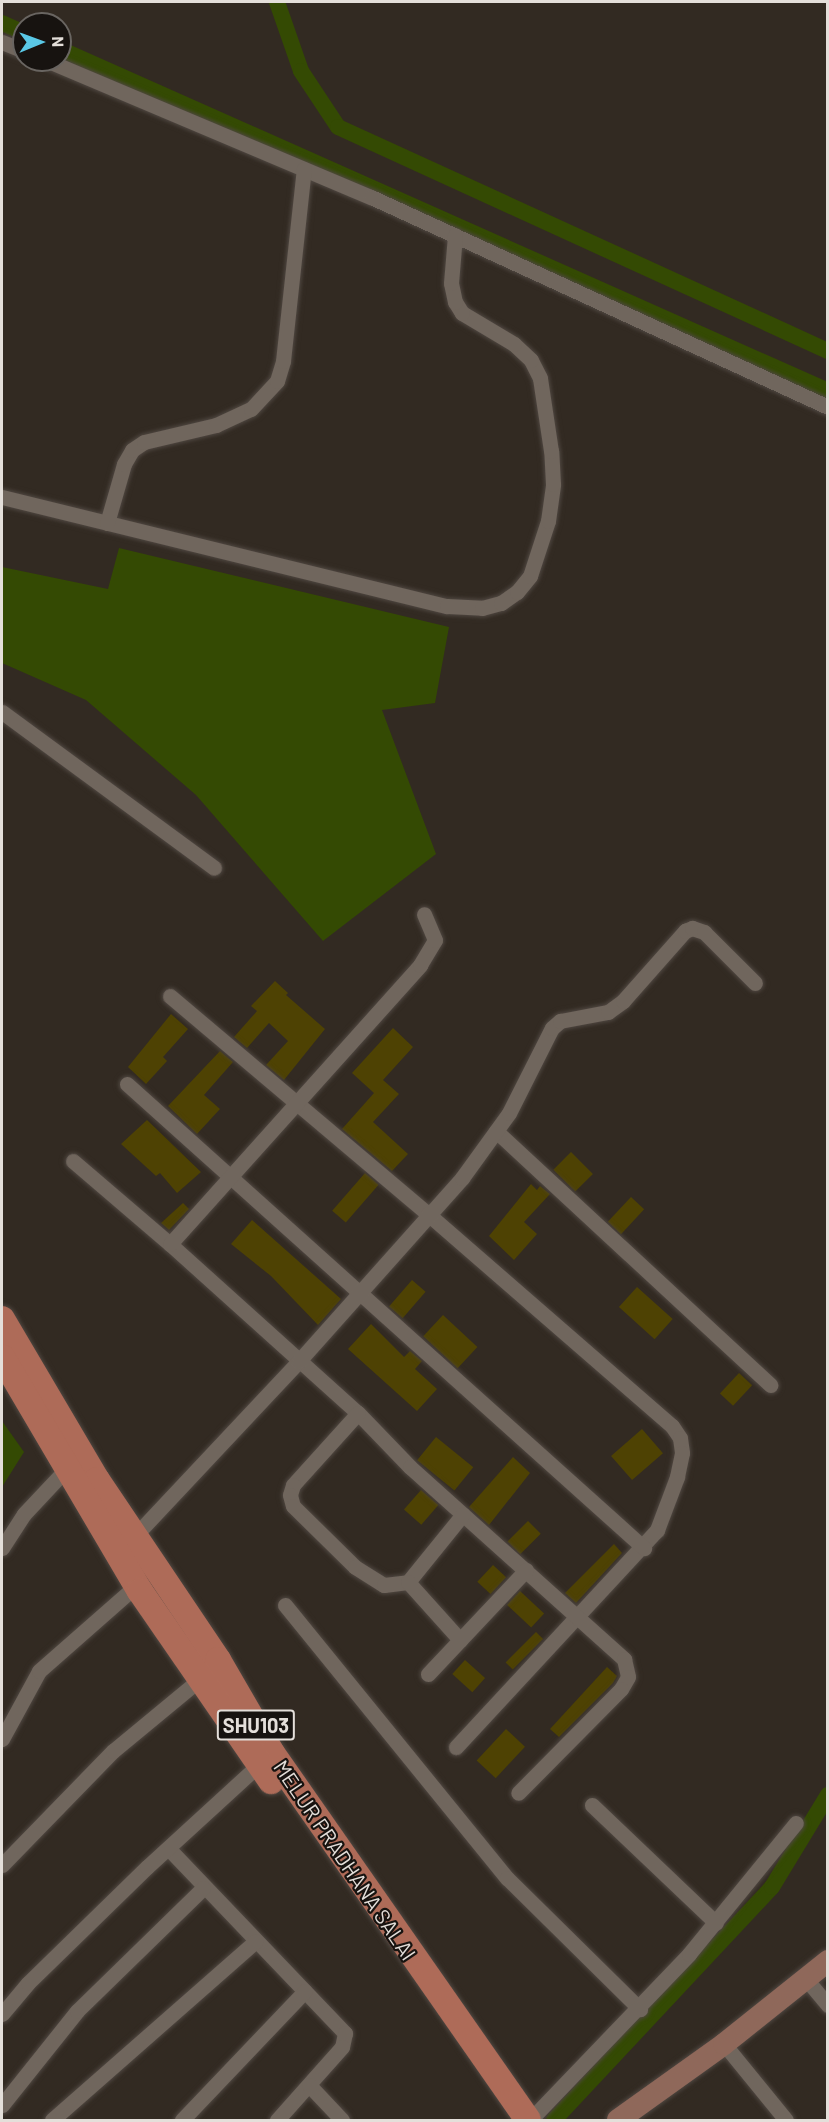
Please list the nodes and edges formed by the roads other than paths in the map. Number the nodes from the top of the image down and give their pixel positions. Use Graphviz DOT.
graph roads {
  1 [pos="72,71"];
  2 [pos="304,170"];
  3 [pos="455,235"];
  4 [pos="828,407"];
  5 [pos="2,497"];
  6 [pos="107,523"];
  7 [pos="2,712"];
  8 [pos="214,868"];
  9 [pos="424,914"];
  10 [pos="755,983"];
  11 [pos="170,996"];
  12 [pos="128,1084"];
  13 [pos="293,1103"];
  14 [pos="496,1131"];
  15 [pos="73,1161"];
  16 [pos="231,1173"];
  17 [pos="428,1214"];
  18 [pos="171,1244"];
  19 [pos="360,1290"];
  20 [pos="2,1318"];
  21 [pos="2,1357"];
  22 [pos="299,1361"];
  23 [pos="770,1385"];
  24 [pos="358,1413"];
  25 [pos="75,1459"];
  26 [pos="463,1514"];
  27 [pos="126,1544"];
  28 [pos="2,1548"];
  29 [pos="644,1548"];
  30 [pos="526,1570"];
  31 [pos="408,1582"];
  32 [pos="137,1585"];
  33 [pos="285,1605"];
  34 [pos="578,1618"];
  35 [pos="460,1640"];
  36 [pos="428,1674"];
  37 [pos="200,1678"];
  38 [pos="2,1739"];
  39 [pos="456,1747"];
  40 [pos="266,1758"];
  41 [pos="518,1793"];
  42 [pos="592,1805"];
  43 [pos="796,1823"];
  44 [pos="169,1849"];
  45 [pos="2,1865"];
  46 [pos="203,1888"];
  47 [pos="716,1923"];
  48 [pos="256,1941"];
  49 [pos="828,1961"];
  50 [pos="806,1979"];
  51 [pos="305,1991"];
  52 [pos="828,2005"];
  53 [pos="640,2008"];
  54 [pos="2,2014"];
  55 [pos="724,2044"];
  56 [pos="309,2085"];
  57 [pos="2,2105"];
  58 [pos="52,2121"];
  59 [pos="182,2121"];
  60 [pos="277,2121"];
  61 [pos="342,2121"];
  62 [pos="508,2121"];
  63 [pos="529,2121"];
  64 [pos="618,2121"];
  65 [pos="786,2121"];
  1 -- 2 [label="street"];
  2 -- 3 [label="street"];
  2 -- 6 [label="street"];
  3 -- 4 [label="street"];
  3 -- 6 [label="street"];
  5 -- 6 [label="street"];
  7 -- 8 [label="street"];
  9 -- 13 [label="street"];
  10 -- 14 [label="street"];
  11 -- 13 [label="street"];
  12 -- 16 [label="street"];
  13 -- 16 [label="street"];
  13 -- 17 [label="street"];
  14 -- 17 [label="street"];
  14 -- 23 [label="street"];
  15 -- 18 [label="street"];
  16 -- 18 [label="street"];
  16 -- 19 [label="street"];
  17 -- 19 [label="street"];
  17 -- 29 [label="street"];
  18 -- 22 [label="street"];
  19 -- 22 [label="street"];
  19 -- 29 [label="street"];
  20 -- 25 [label="main road, MELUR PRADHANA SALAI / SHU103"];
  21 -- 25 [label="main road, MELUR PRADHANA SALAI / SHU103"];
  22 -- 24 [label="street"];
  22 -- 27 [label="street"];
  24 -- 26 [label="street"];
  24 -- 31 [label="street"];
  25 -- 27 [label="main road, MELUR PRADHANA SALAI / SHU103"];
  25 -- 28 [label="street"];
  26 -- 30 [label="street"];
  26 -- 31 [label="street"];
  27 -- 32 [label="main road, MELUR PRADHANA SALAI / SHU103"];
  27 -- 40 [label="main road, MELUR PRADHANA SALAI / SHU103"];
  29 -- 34 [label="street"];
  30 -- 34 [label="street"];
  30 -- 35 [label="street"];
  31 -- 35 [label="street"];
  32 -- 37 [label="main road, MELUR PRADHANA SALAI / SHU103"];
  32 -- 38 [label="street"];
  33 -- 53 [label="street"];
  34 -- 39 [label="street"];
  34 -- 41 [label="street"];
  35 -- 36 [label="street"];
  37 -- 40 [label="main road, MELUR PRADHANA SALAI / SHU103"];
  37 -- 45 [label="street"];
  40 -- 44 [label="street"];
  40 -- 62 [label="main road, MELUR PRADHANA SALAI / SHU103"];
  40 -- 63 [label="main road, MELUR PRADHANA SALAI / SHU103"];
  42 -- 47 [label="street"];
  43 -- 47 [label="street"];
  44 -- 46 [label="street"];
  44 -- 54 [label="street"];
  46 -- 48 [label="street"];
  46 -- 57 [label="street"];
  47 -- 53 [label="street"];
  48 -- 51 [label="street"];
  48 -- 58 [label="street"];
  49 -- 50 [label="main road"];
  50 -- 52 [label="street"];
  50 -- 55 [label="main road"];
  51 -- 56 [label="street"];
  51 -- 59 [label="street"];
  53 -- 63 [label="street"];
  55 -- 64 [label="main road"];
  55 -- 65 [label="street"];
  56 -- 60 [label="street"];
  56 -- 61 [label="street"];
}
